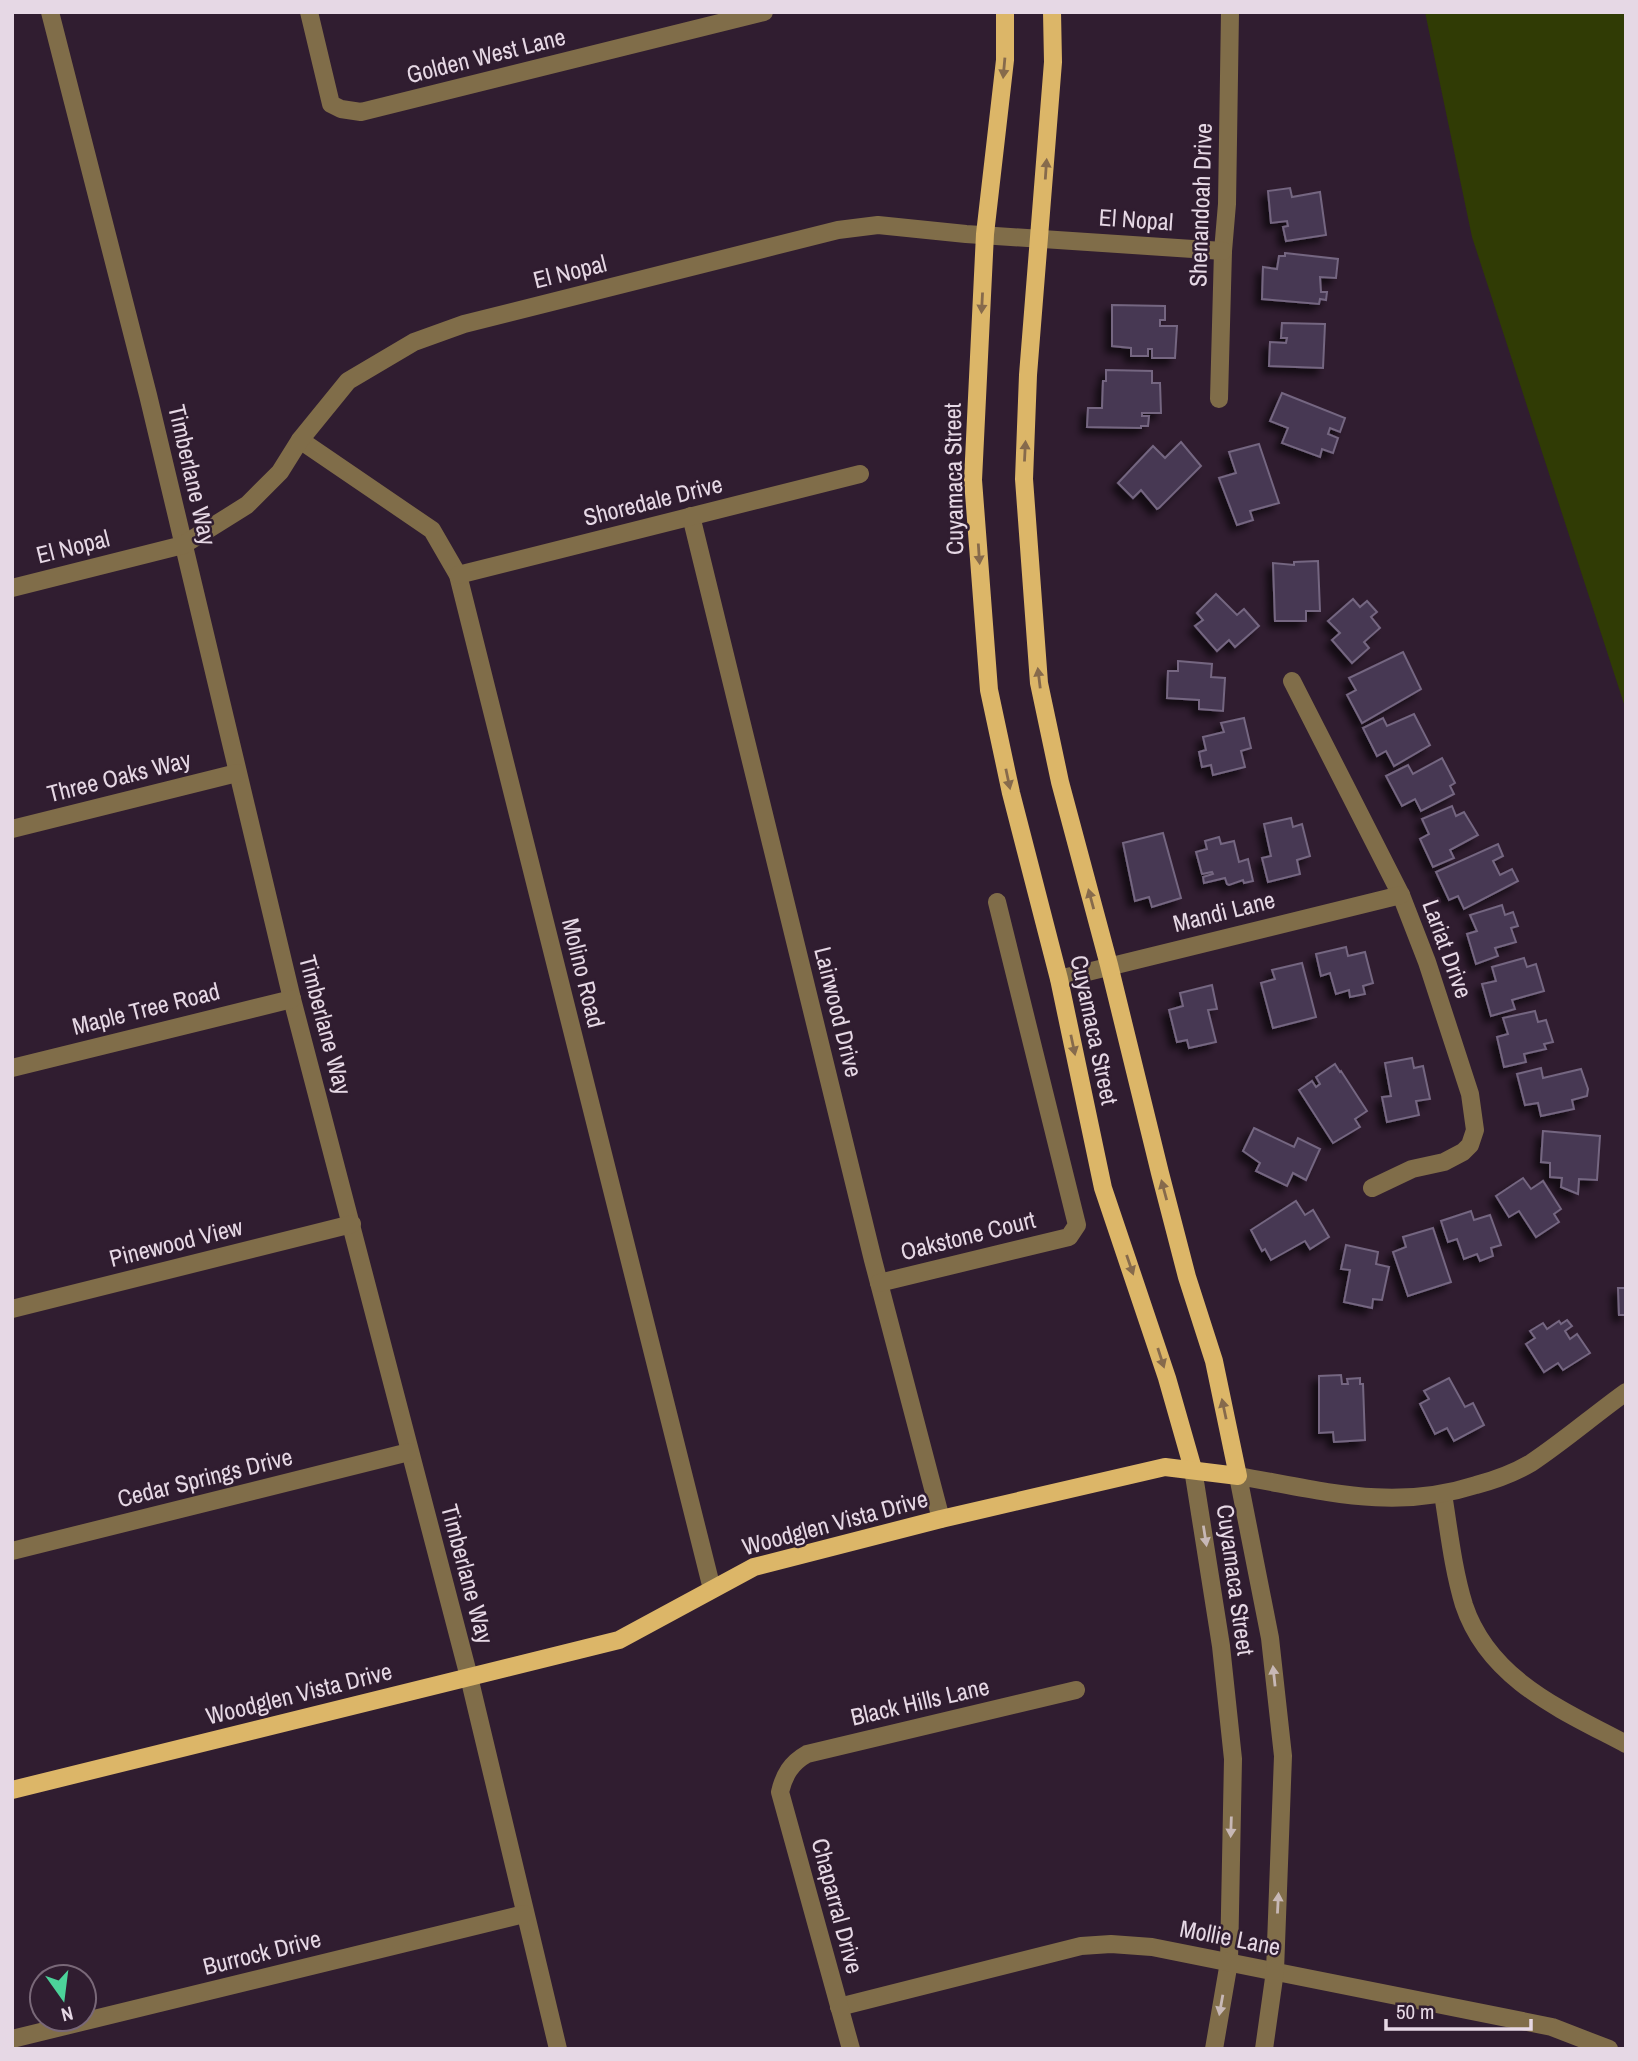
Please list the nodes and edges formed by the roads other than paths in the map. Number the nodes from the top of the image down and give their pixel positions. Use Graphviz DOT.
graph roads {
  1 [pos="50,12"];
  2 [pos="309,12"];
  3 [pos="764,12"];
  4 [pos="1005,12"];
  5 [pos="1052,12"];
  6 [pos="1230,12"];
  7 [pos="985,234"];
  8 [pos="1040,237"];
  9 [pos="1223,251"];
  10 [pos="1219,399"];
  11 [pos="300,440"];
  12 [pos="860,474"];
  13 [pos="691,516"];
  14 [pos="183,545"];
  15 [pos="458,575"];
  16 [pos="12,588"];
  17 [pos="1292,681"];
  18 [pos="237,773"];
  19 [pos="12,829"];
  20 [pos="1401,895"];
  21 [pos="998,902"];
  22 [pos="1109,965"];
  23 [pos="1059,979"];
  24 [pos="292,999"];
  25 [pos="12,1068"];
  26 [pos="1372,1188"];
  27 [pos="352,1224"];
  28 [pos="879,1283"];
  29 [pos="12,1309"];
  30 [pos="1626,1392"];
  31 [pos="409,1452"];
  32 [pos="1193,1469"];
  33 [pos="1238,1476"];
  34 [pos="1443,1494"];
  35 [pos="940,1519"];
  36 [pos="12,1551"];
  37 [pos="712,1589"];
  38 [pos="469,1676"];
  39 [pos="1076,1690"];
  40 [pos="1626,1744"];
  41 [pos="784,1775"];
  42 [pos="12,1790"];
  43 [pos="524,1914"];
  44 [pos="1229,1962"];
  45 [pos="1275,1971"];
  46 [pos="839,2007"];
  47 [pos="12,2039"];
  48 [pos="558,2049"];
  49 [pos="852,2049"];
  50 [pos="1214,2049"];
  51 [pos="1264,2049"];
  52 [pos="1609,2049"];
  1 -- 14 [label="street, Timberlane Way"];
  2 -- 3 [label="street, Golden West Lane"];
  4 -- 7 [label="main road, Cuyamaca Street, one-way"];
  8 -- 5 [label="main road, Cuyamaca Street, one-way"];
  6 -- 9 [label="street, Shenandoah Drive"];
  7 -- 8 [label="street, El Nopal"];
  7 -- 11 [label="street, El Nopal"];
  7 -- 23 [label="main road, Cuyamaca Street, one-way"];
  8 -- 9 [label="street, El Nopal"];
  22 -- 8 [label="main road, Cuyamaca Street, one-way"];
  9 -- 10 [label="street, Shenandoah Drive"];
  11 -- 14 [label="street, El Nopal"];
  11 -- 15 [label="street, Molino Road"];
  12 -- 13 [label="street, Shoredale Drive"];
  13 -- 15 [label="street, Shoredale Drive"];
  13 -- 28 [label="street, Lairwood Drive"];
  14 -- 16 [label="street, El Nopal"];
  14 -- 18 [label="street, Timberlane Way"];
  15 -- 37 [label="street, Molino Road"];
  17 -- 20 [label="street, Lariat Drive"];
  18 -- 19 [label="street, Three Oaks Way"];
  18 -- 24 [label="street, Timberlane Way"];
  20 -- 22 [label="street, Mandi Lane"];
  20 -- 26 [label="street, Lariat Drive"];
  21 -- 28 [label="street, Oakstone Court"];
  22 -- 23 [label="street, Mandi Lane"];
  33 -- 22 [label="main road, Cuyamaca Street, one-way"];
  23 -- 32 [label="main road, Cuyamaca Street, one-way"];
  24 -- 25 [label="street, Maple Tree Road"];
  24 -- 27 [label="street, Timberlane Way"];
  27 -- 29 [label="street, Pinewood View"];
  27 -- 31 [label="street, Timberlane Way"];
  28 -- 35 [label="street, Lairwood Drive"];
  30 -- 34 [label="street, Woodglen Vista Drive"];
  31 -- 36 [label="street, Cedar Springs Drive"];
  31 -- 38 [label="street, Timberlane Way"];
  32 -- 33 [label="main road, Woodglen Vista Drive"];
  32 -- 35 [label="main road, Woodglen Vista Drive"];
  32 -- 44 [label="street, Cuyamaca Street, one-way"];
  33 -- 34 [label="street, Woodglen Vista Drive"];
  45 -- 33 [label="street, Cuyamaca Street, one-way"];
  34 -- 40 [label="street"];
  35 -- 37 [label="main road, Woodglen Vista Drive"];
  37 -- 38 [label="main road, Woodglen Vista Drive"];
  38 -- 42 [label="main road, Woodglen Vista Drive"];
  38 -- 43 [label="street, Timberlane Way"];
  39 -- 41 [label="street, Black Hills Lane"];
  41 -- 46 [label="street, Chaparral Drive"];
  43 -- 47 [label="street, Burrock Drive"];
  43 -- 48 [label="street, Timberlane Way"];
  44 -- 45 [label="street, Mollie Lane"];
  44 -- 46 [label="street, Mollie Lane"];
  44 -- 50 [label="street, Cuyamaca Street, one-way"];
  45 -- 51 [label="street, Cuyamaca Street"];
  45 -- 52 [label="street, Mollie Lane"];
  46 -- 49 [label="street, Chaparral Drive"];
}
